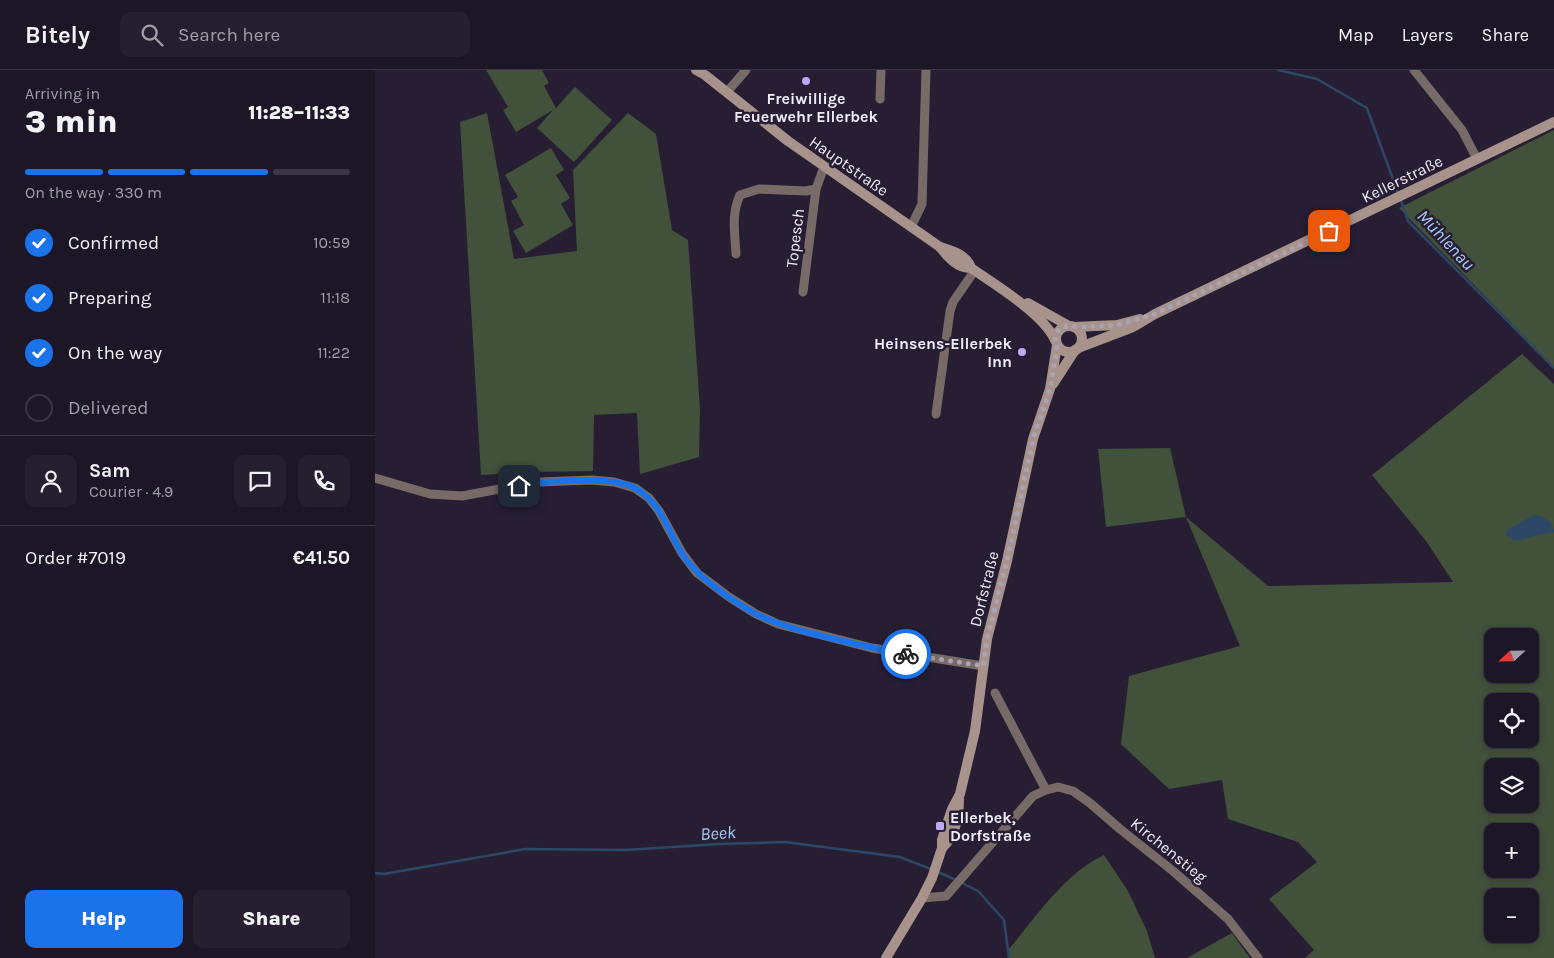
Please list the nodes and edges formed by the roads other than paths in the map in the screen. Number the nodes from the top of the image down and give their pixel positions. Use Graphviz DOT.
graph roads {
  1 [pos="697,70"];
  2 [pos="746,70"];
  3 [pos="881,70"];
  4 [pos="926,70"];
  5 [pos="1416,70"];
  6 [pos="727,92"];
  7 [pos="880,99"];
  8 [pos="1554,122"];
  9 [pos="1477,159"];
  10 [pos="824,168"];
  11 [pos="816,189"];
  12 [pos="911,227"];
  13 [pos="736,254"];
  14 [pos="973,269"];
  15 [pos="803,292"];
  16 [pos="1007,292"];
  17 [pos="1155,314"];
  18 [pos="1072,326"];
  19 [pos="1056,342"];
  20 [pos="1077,349"];
  21 [pos="1050,389"];
  22 [pos="936,414"];
  23 [pos="375,478"];
  24 [pos="983,666"];
  25 [pos="995,693"];
  26 [pos="1046,790"];
  27 [pos="922,898"];
  28 [pos="887,958"];
  29 [pos="1258,958"];
  1 -- 6 [label="main road, Hauptstraße"];
  2 -- 6 [label="street"];
  3 -- 7 [label="street"];
  4 -- 12 [label="street"];
  5 -- 9 [label="street"];
  6 -- 10 [label="main road, Hauptstraße"];
  8 -- 9 [label="main road, Kellerstraße"];
  9 -- 17 [label="main road, Kellerstraße"];
  10 -- 11 [label="street, Topesch"];
  10 -- 12 [label="main road, Hauptstraße"];
  11 -- 13 [label="street, Topesch"];
  11 -- 15 [label="street, Topesch"];
  12 -- 14 [label="main road, Hauptstraße"];
  14 -- 16 [label="main road, Hauptstraße"];
  14 -- 22 [label="street"];
  16 -- 18 [label="main road, Hauptstraße"];
  16 -- 19 [label="main road, Hauptstraße"];
  17 -- 18 [label="main road, Kellerstraße"];
  17 -- 20 [label="main road, Kellerstraße"];
  18 -- 19 [label="main road"];
  18 -- 20 [label="main road"];
  19 -- 20 [label="main road"];
  19 -- 21 [label="main road, Dorfstraße"];
  20 -- 21 [label="main road, Dorfstraße"];
  21 -- 24 [label="main road, Dorfstraße"];
  23 -- 24 [label="street"];
  24 -- 27 [label="main road, Dorfstraße"];
  25 -- 26 [label="street"];
  26 -- 27 [label="street"];
  26 -- 29 [label="street, Kirchenstieg"];
  27 -- 28 [label="main road, Dorfstraße"];
}
